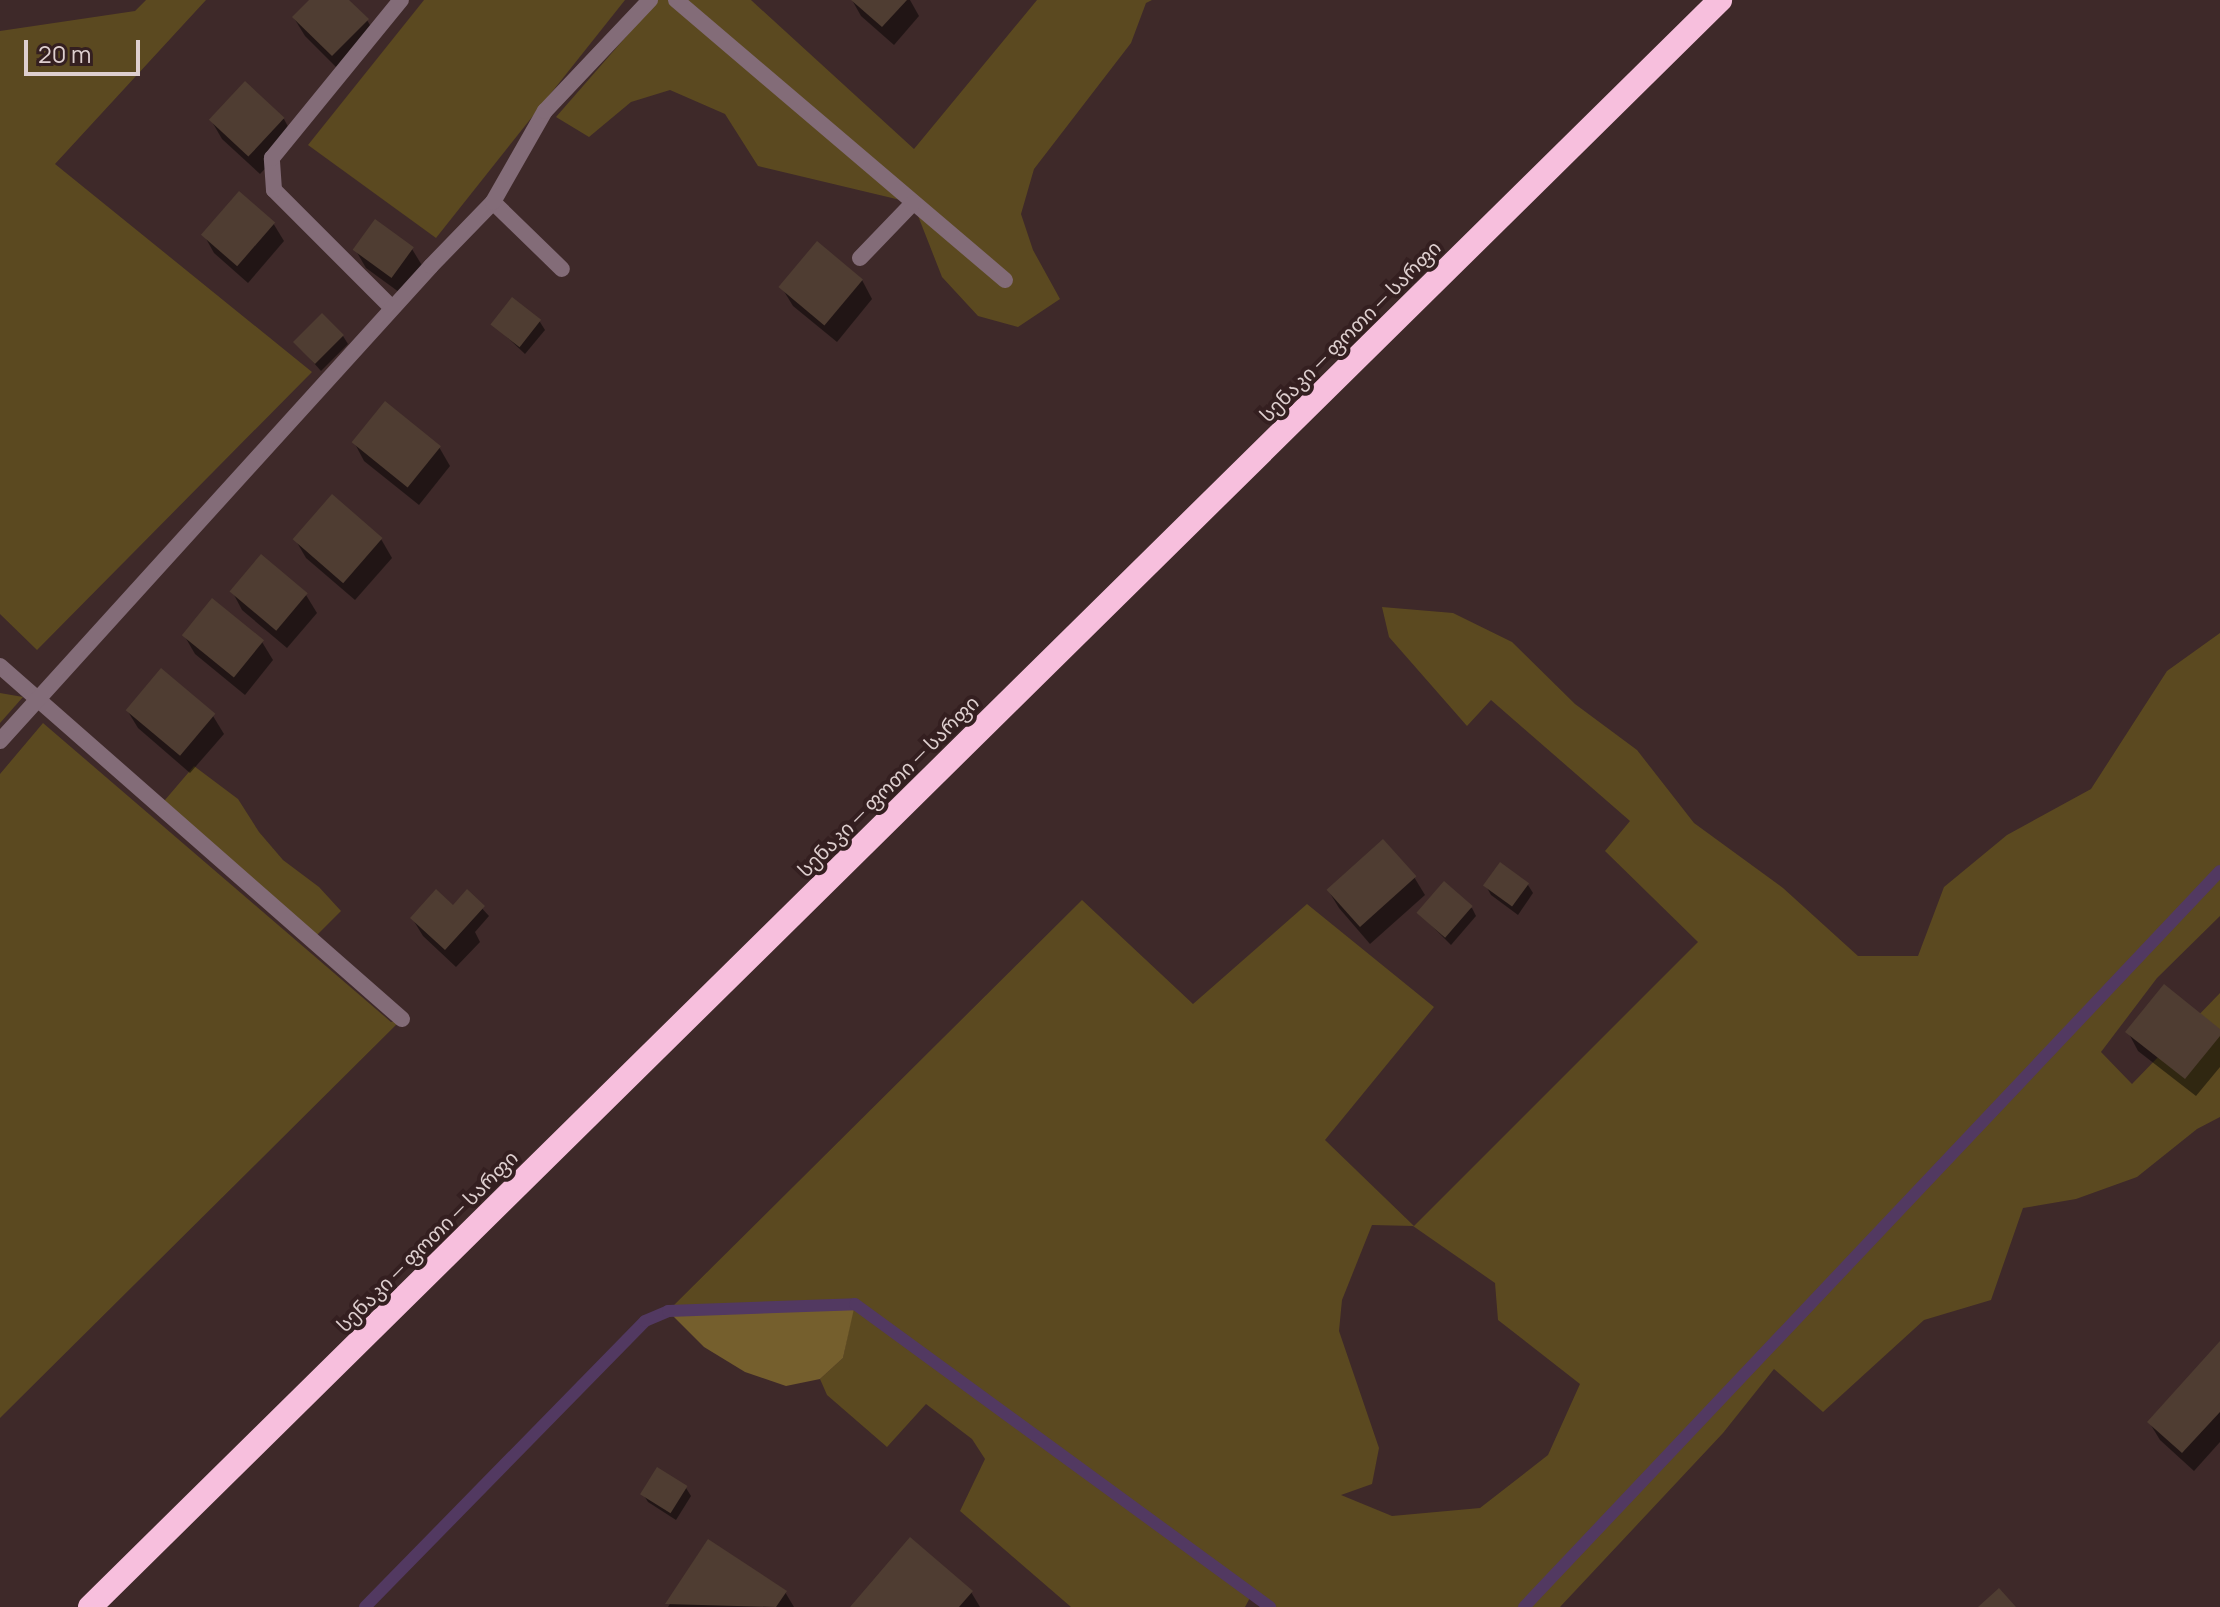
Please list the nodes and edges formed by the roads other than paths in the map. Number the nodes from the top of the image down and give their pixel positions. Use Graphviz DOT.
graph roads {
  1 [pos="401,0"];
  2 [pos="650,0"];
  3 [pos="676,0"];
  4 [pos="1720,0"];
  5 [pos="493,202"];
  6 [pos="913,203"];
  7 [pos="860,258"];
  8 [pos="562,269"];
  9 [pos="1005,280"];
  10 [pos="392,308"];
  11 [pos="0,666"];
  12 [pos="36,698"];
  13 [pos="0,741"];
  14 [pos="402,1019"];
  15 [pos="90,1607"];
  1 -- 10 [label="street"];
  2 -- 5 [label="street"];
  3 -- 6 [label="street"];
  4 -- 15 [label="highway, სენაკი — ფოთი — სარფი"];
  5 -- 8 [label="street"];
  5 -- 10 [label="street"];
  6 -- 7 [label="street"];
  6 -- 9 [label="street"];
  10 -- 12 [label="street"];
  11 -- 12 [label="street"];
  12 -- 13 [label="street"];
  12 -- 14 [label="street"];
}
